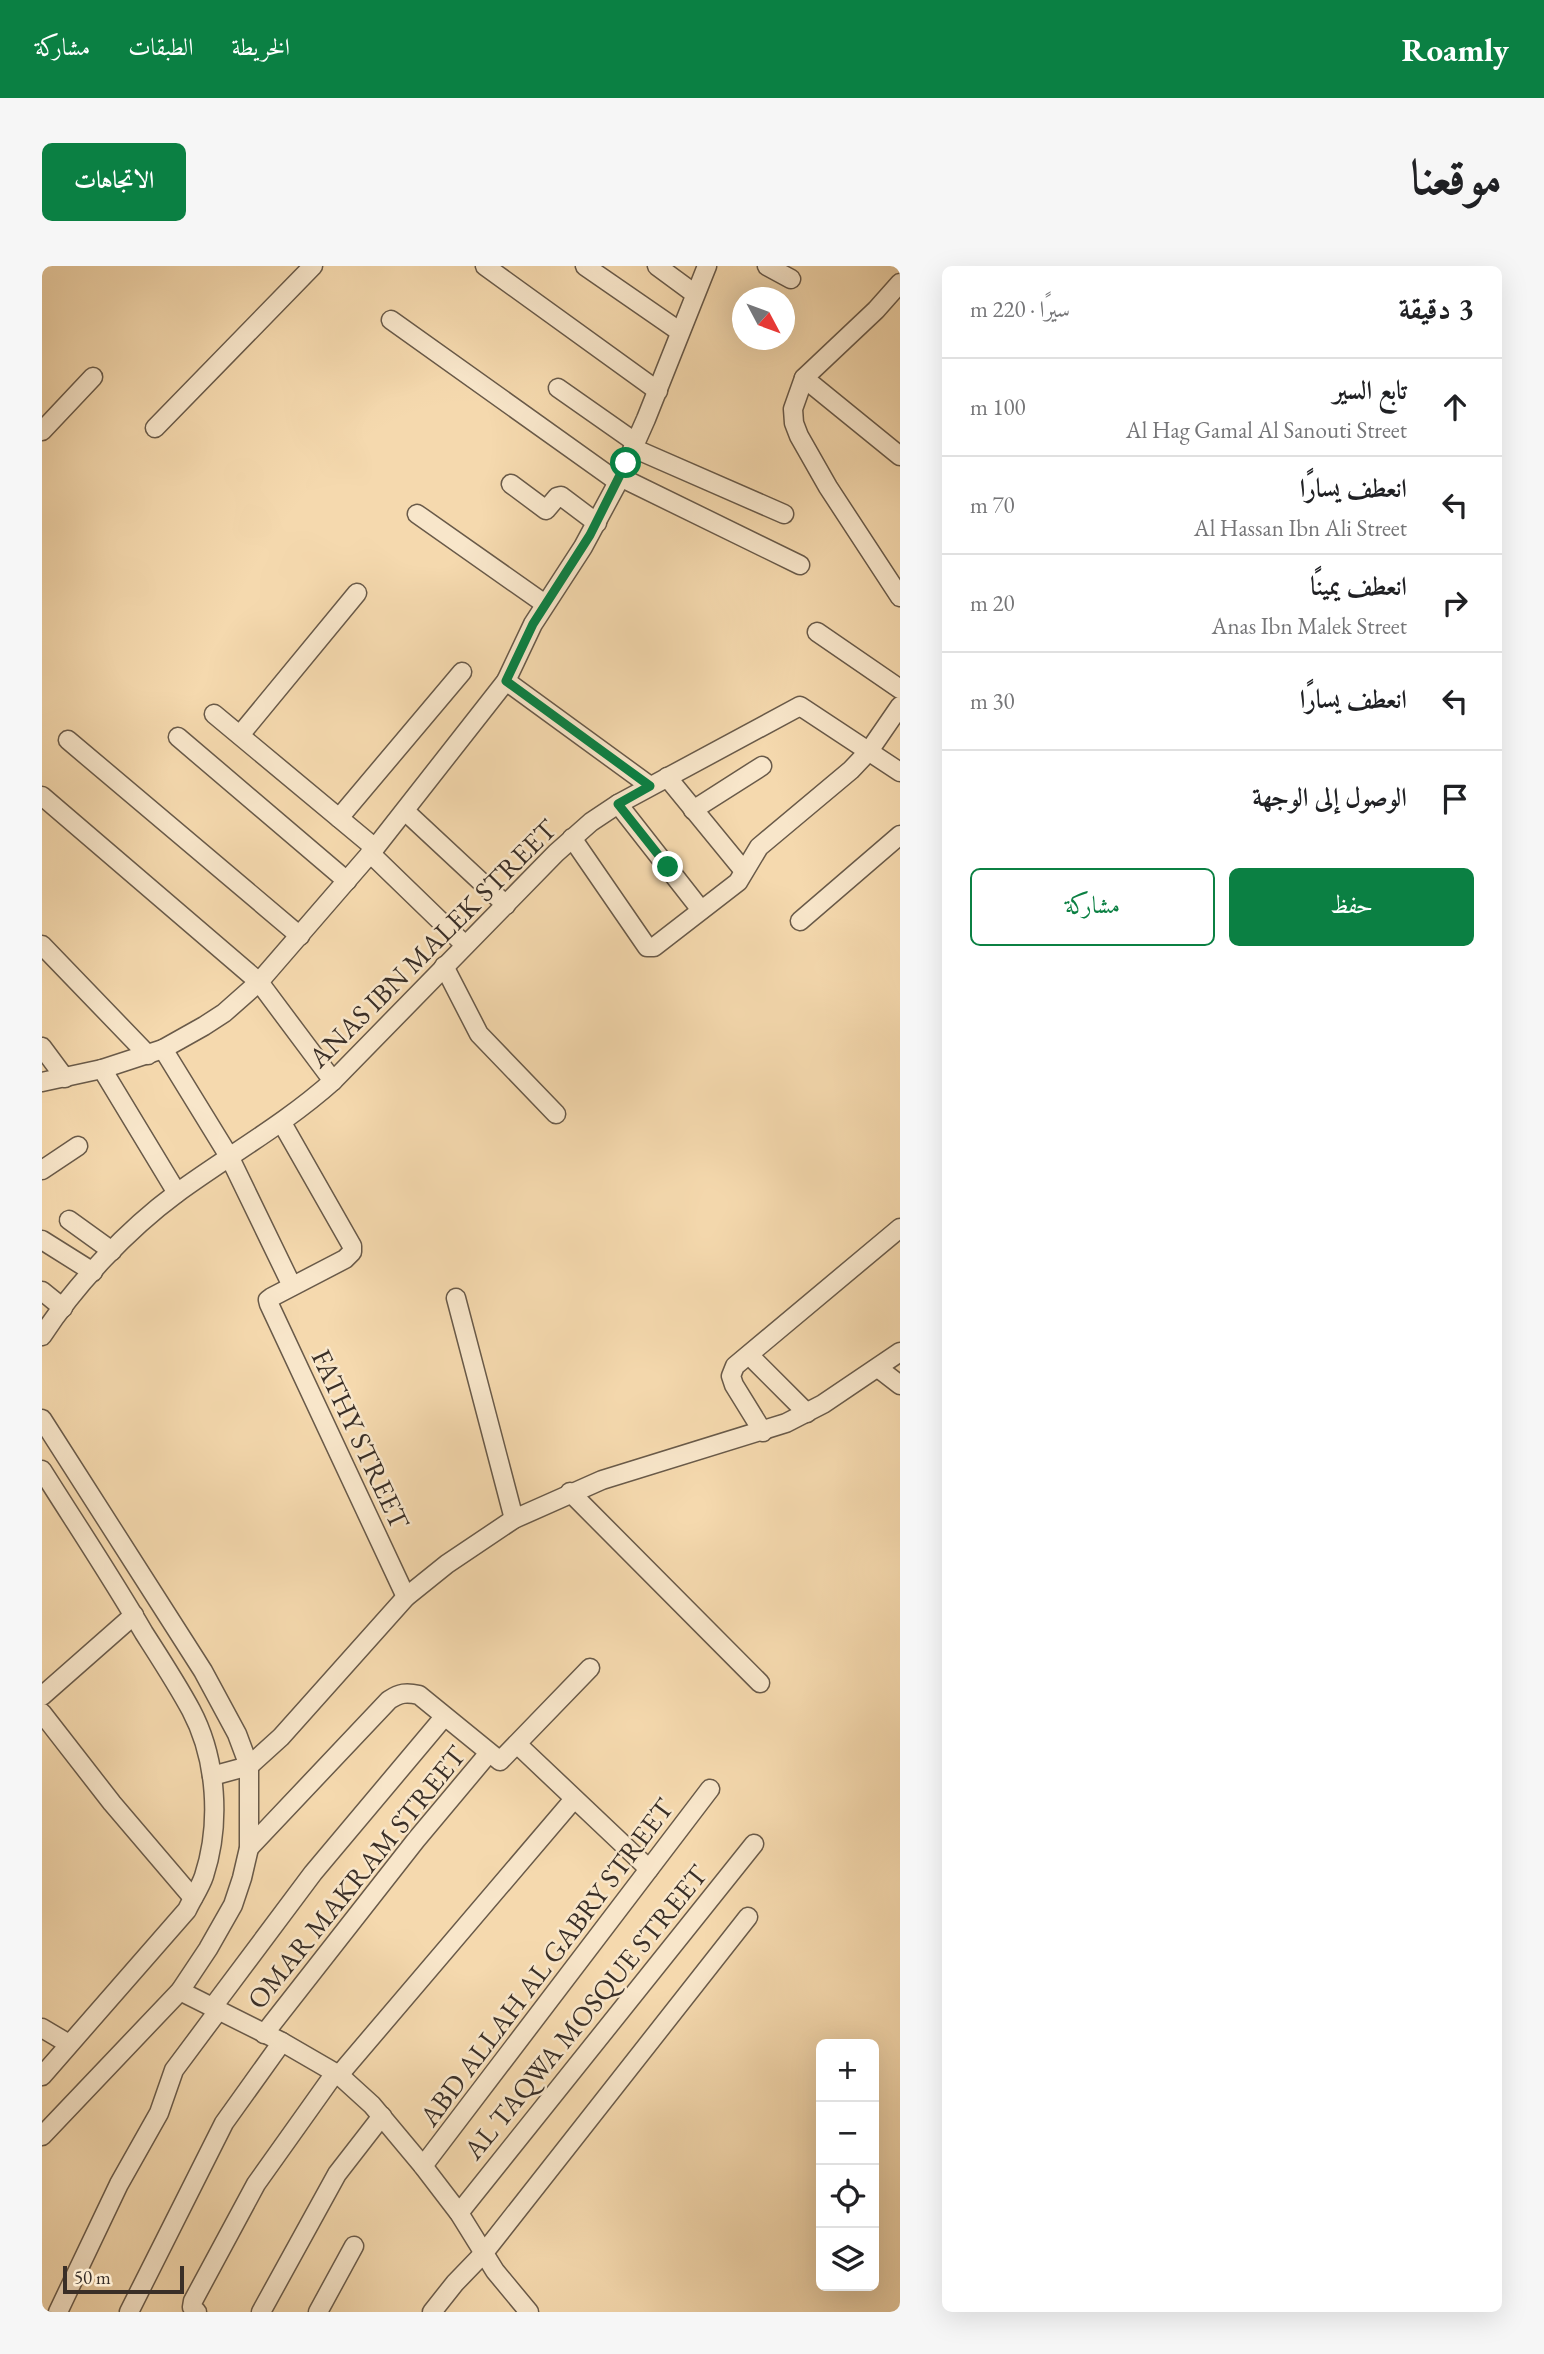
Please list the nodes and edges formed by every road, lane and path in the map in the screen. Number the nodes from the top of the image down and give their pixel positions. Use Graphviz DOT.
graph roads {
  1 [pos="313,266"];
  2 [pos="485,266"];
  3 [pos="585,266"];
  4 [pos="657,266"];
  5 [pos="707,266"];
  6 [pos="767,266"];
  7 [pos="791,279"];
  8 [pos="900,283"];
  9 [pos="695,294"];
  10 [pos="391,320"];
  11 [pos="679,331"];
  12 [pos="93,377"];
  13 [pos="804,377"];
  14 [pos="558,387"];
  15 [pos="657,391"];
  16 [pos="155,428"];
  17 [pos="42,431"];
  18 [pos="634,445"];
  19 [pos="900,456"];
  20 [pos="619,480"];
  21 [pos="511,484"];
  22 [pos="417,514"];
  23 [pos="784,514"];
  24 [pos="597,523"];
  25 [pos="800,565"];
  26 [pos="893,571"];
  27 [pos="357,593"];
  28 [pos="900,597"];
  29 [pos="545,604"];
  30 [pos="817,632"];
  31 [pos="462,672"];
  32 [pos="506,681"];
  33 [pos="900,689"];
  34 [pos="900,706"];
  35 [pos="214,714"];
  36 [pos="240,735"];
  37 [pos="178,737"];
  38 [pos="68,740"];
  39 [pos="869,751"];
  40 [pos="762,766"];
  41 [pos="900,772"];
  42 [pos="667,777"];
  43 [pos="650,786"];
  44 [pos="42,796"];
  45 [pos="618,804"];
  46 [pos="693,810"];
  47 [pos="405,811"];
  48 [pos="339,818"];
  49 [pos="900,835"];
  50 [pos="572,838"];
  51 [pos="372,851"];
  52 [pos="744,871"];
  53 [pos="347,881"];
  54 [pos="506,905"];
  55 [pos="701,910"];
  56 [pos="800,921"];
  57 [pos="300,936"];
  58 [pos="42,945"];
  59 [pos="466,945"];
  60 [pos="444,966"];
  61 [pos="259,982"];
  62 [pos="42,1047"];
  63 [pos="155,1052"];
  64 [pos="102,1069"];
  65 [pos="65,1078"];
  66 [pos="333,1081"];
  67 [pos="42,1082"];
  68 [pos="556,1114"];
  69 [pos="282,1123"];
  70 [pos="78,1146"];
  71 [pos="230,1158"];
  72 [pos="42,1170"];
  73 [pos="177,1193"];
  74 [pos="69,1220"];
  75 [pos="897,1231"];
  76 [pos="42,1240"];
  77 [pos="112,1251"];
  78 [pos="93,1272"];
  79 [pos="292,1286"];
  80 [pos="42,1291"];
  81 [pos="456,1298"];
  82 [pos="63,1308"];
  83 [pos="42,1336"];
  84 [pos="900,1352"];
  85 [pos="749,1355"];
  86 [pos="878,1368"];
  87 [pos="900,1385"];
  88 [pos="807,1413"];
  89 [pos="42,1419"];
  90 [pos="763,1432"];
  91 [pos="42,1470"];
  92 [pos="570,1492"];
  93 [pos="514,1519"];
  94 [pos="406,1597"];
  95 [pos="134,1615"];
  96 [pos="590,1668"];
  97 [pos="760,1683"];
  98 [pos="42,1696"];
  99 [pos="42,1713"];
  100 [pos="444,1717"];
  101 [pos="517,1744"];
  102 [pos="494,1757"];
  103 [pos="249,1766"];
  104 [pos="212,1776"];
  105 [pos="710,1789"];
  106 [pos="575,1799"];
  107 [pos="754,1844"];
  108 [pos="249,1848"];
  109 [pos="649,1870"];
  110 [pos="193,1898"];
  111 [pos="748,1917"];
  112 [pos="180,1991"];
  113 [pos="215,2009"];
  114 [pos="42,2028"];
  115 [pos="264,2034"];
  116 [pos="282,2042"];
  117 [pos="69,2045"];
  118 [pos="337,2074"];
  119 [pos="42,2076"];
  120 [pos="383,2116"];
  121 [pos="42,2136"];
  122 [pos="423,2166"];
  123 [pos="459,2213"];
  124 [pos="354,2246"];
  125 [pos="483,2254"];
  126 [pos="58,2312"];
  127 [pos="129,2312"];
  128 [pos="197,2312"];
  129 [pos="261,2312"];
  130 [pos="318,2312"];
  131 [pos="432,2312"];
  132 [pos="529,2312"];
  1 -- 16 [label="street"];
  2 -- 15 [label="street"];
  3 -- 11 [label="street"];
  4 -- 9 [label="street"];
  5 -- 9 [label="street"];
  6 -- 7 [label="street"];
  8 -- 13 [label="street"];
  9 -- 11 [label="street"];
  10 -- 20 [label="street"];
  11 -- 15 [label="street"];
  12 -- 17 [label="street"];
  13 -- 19 [label="street"];
  13 -- 26 [label="street"];
  14 -- 18 [label="street"];
  15 -- 18 [label="street"];
  18 -- 20 [label="street"];
  18 -- 23 [label="street"];
  20 -- 24 [label="street"];
  20 -- 25 [label="street"];
  21 -- 24 [label="street"];
  22 -- 29 [label="street"];
  24 -- 29 [label="street"];
  26 -- 28 [label="street"];
  27 -- 36 [label="street"];
  29 -- 32 [label="street"];
  30 -- 33 [label="street"];
  31 -- 48 [label="street"];
  32 -- 43 [label="street"];
  32 -- 47 [label="street"];
  34 -- 39 [label="street"];
  35 -- 36 [label="street"];
  36 -- 48 [label="street"];
  37 -- 53 [label="street"];
  38 -- 57 [label="street"];
  39 -- 41 [label="street, ANAS IBN MALEK STREET"];
  39 -- 42 [label="street, ANAS IBN MALEK STREET"];
  39 -- 52 [label="street"];
  40 -- 46 [label="street"];
  42 -- 43 [label="street, ANAS IBN MALEK STREET"];
  42 -- 46 [label="street"];
  43 -- 45 [label="street, ANAS IBN MALEK STREET"];
  44 -- 61 [label="street"];
  45 -- 50 [label="street, ANAS IBN MALEK STREET"];
  45 -- 55 [label="street"];
  46 -- 52 [label="street"];
  47 -- 51 [label="street"];
  47 -- 54 [label="street"];
  48 -- 51 [label="street"];
  49 -- 56 [label="street"];
  50 -- 54 [label="street, ANAS IBN MALEK STREET"];
  50 -- 55 [label="street"];
  51 -- 53 [label="street"];
  51 -- 59 [label="street"];
  52 -- 55 [label="street"];
  53 -- 57 [label="street"];
  54 -- 59 [label="street, ANAS IBN MALEK STREET"];
  57 -- 61 [label="street"];
  58 -- 63 [label="street"];
  59 -- 60 [label="street, ANAS IBN MALEK STREET"];
  60 -- 66 [label="street, ANAS IBN MALEK STREET"];
  60 -- 68 [label="street"];
  61 -- 63 [label="street"];
  61 -- 66 [label="street"];
  62 -- 65 [label="street"];
  63 -- 64 [label="street"];
  63 -- 71 [label="street"];
  64 -- 65 [label="street"];
  64 -- 73 [label="street"];
  65 -- 67 [label="street"];
  66 -- 69 [label="street, ANAS IBN MALEK STREET"];
  69 -- 71 [label="street, ANAS IBN MALEK STREET"];
  69 -- 79 [label="street"];
  70 -- 72 [label="street"];
  71 -- 73 [label="street, ANAS IBN MALEK STREET"];
  71 -- 79 [label="street"];
  73 -- 77 [label="street, ANAS IBN MALEK STREET"];
  74 -- 77 [label="street"];
  75 -- 85 [label="street"];
  76 -- 78 [label="street"];
  77 -- 78 [label="street, ANAS IBN MALEK STREET"];
  78 -- 82 [label="street, ANAS IBN MALEK STREET"];
  79 -- 94 [label="street, FATHY STREET"];
  80 -- 82 [label="street"];
  81 -- 93 [label="street"];
  82 -- 83 [label="street, ANAS IBN MALEK STREET"];
  84 -- 86 [label="street"];
  85 -- 88 [label="street"];
  85 -- 90 [label="street"];
  86 -- 87 [label="street"];
  86 -- 88 [label="street"];
  88 -- 90 [label="street"];
  89 -- 103 [label="street"];
  90 -- 92 [label="street"];
  91 -- 95 [label="street"];
  92 -- 93 [label="street"];
  92 -- 97 [label="street"];
  93 -- 94 [label="street"];
  94 -- 103 [label="street"];
  95 -- 98 [label="street"];
  95 -- 104 [label="street"];
  96 -- 101 [label="street, OMAR MAKRAM STREET"];
  99 -- 110 [label="street"];
  100 -- 102 [label="street"];
  100 -- 108 [label="street"];
  100 -- 113 [label="street"];
  101 -- 102 [label="street, OMAR MAKRAM STREET"];
  101 -- 106 [label="street"];
  102 -- 115 [label="street, OMAR MAKRAM STREET"];
  103 -- 104 [label="street"];
  103 -- 108 [label="street"];
  104 -- 110 [label="street"];
  105 -- 109 [label="street, ABD ALLAH AL GABRY STREET"];
  106 -- 109 [label="street"];
  106 -- 118 [label="street"];
  107 -- 123 [label="street, AL TAQWA MOSQUE STREET"];
  108 -- 112 [label="street"];
  109 -- 122 [label="street, ABD ALLAH AL GABRY STREET"];
  110 -- 117 [label="street"];
  111 -- 125 [label="street"];
  112 -- 113 [label="street"];
  112 -- 121 [label="street"];
  113 -- 115 [label="street"];
  113 -- 126 [label="street"];
  114 -- 117 [label="street"];
  115 -- 116 [label="street"];
  116 -- 118 [label="street"];
  116 -- 127 [label="street"];
  117 -- 119 [label="street"];
  118 -- 120 [label="street"];
  118 -- 128 [label="street"];
  120 -- 122 [label="street"];
  120 -- 129 [label="street"];
  122 -- 123 [label="street"];
  123 -- 125 [label="street"];
  124 -- 130 [label="street"];
  125 -- 131 [label="street"];
  125 -- 132 [label="street"];
}
